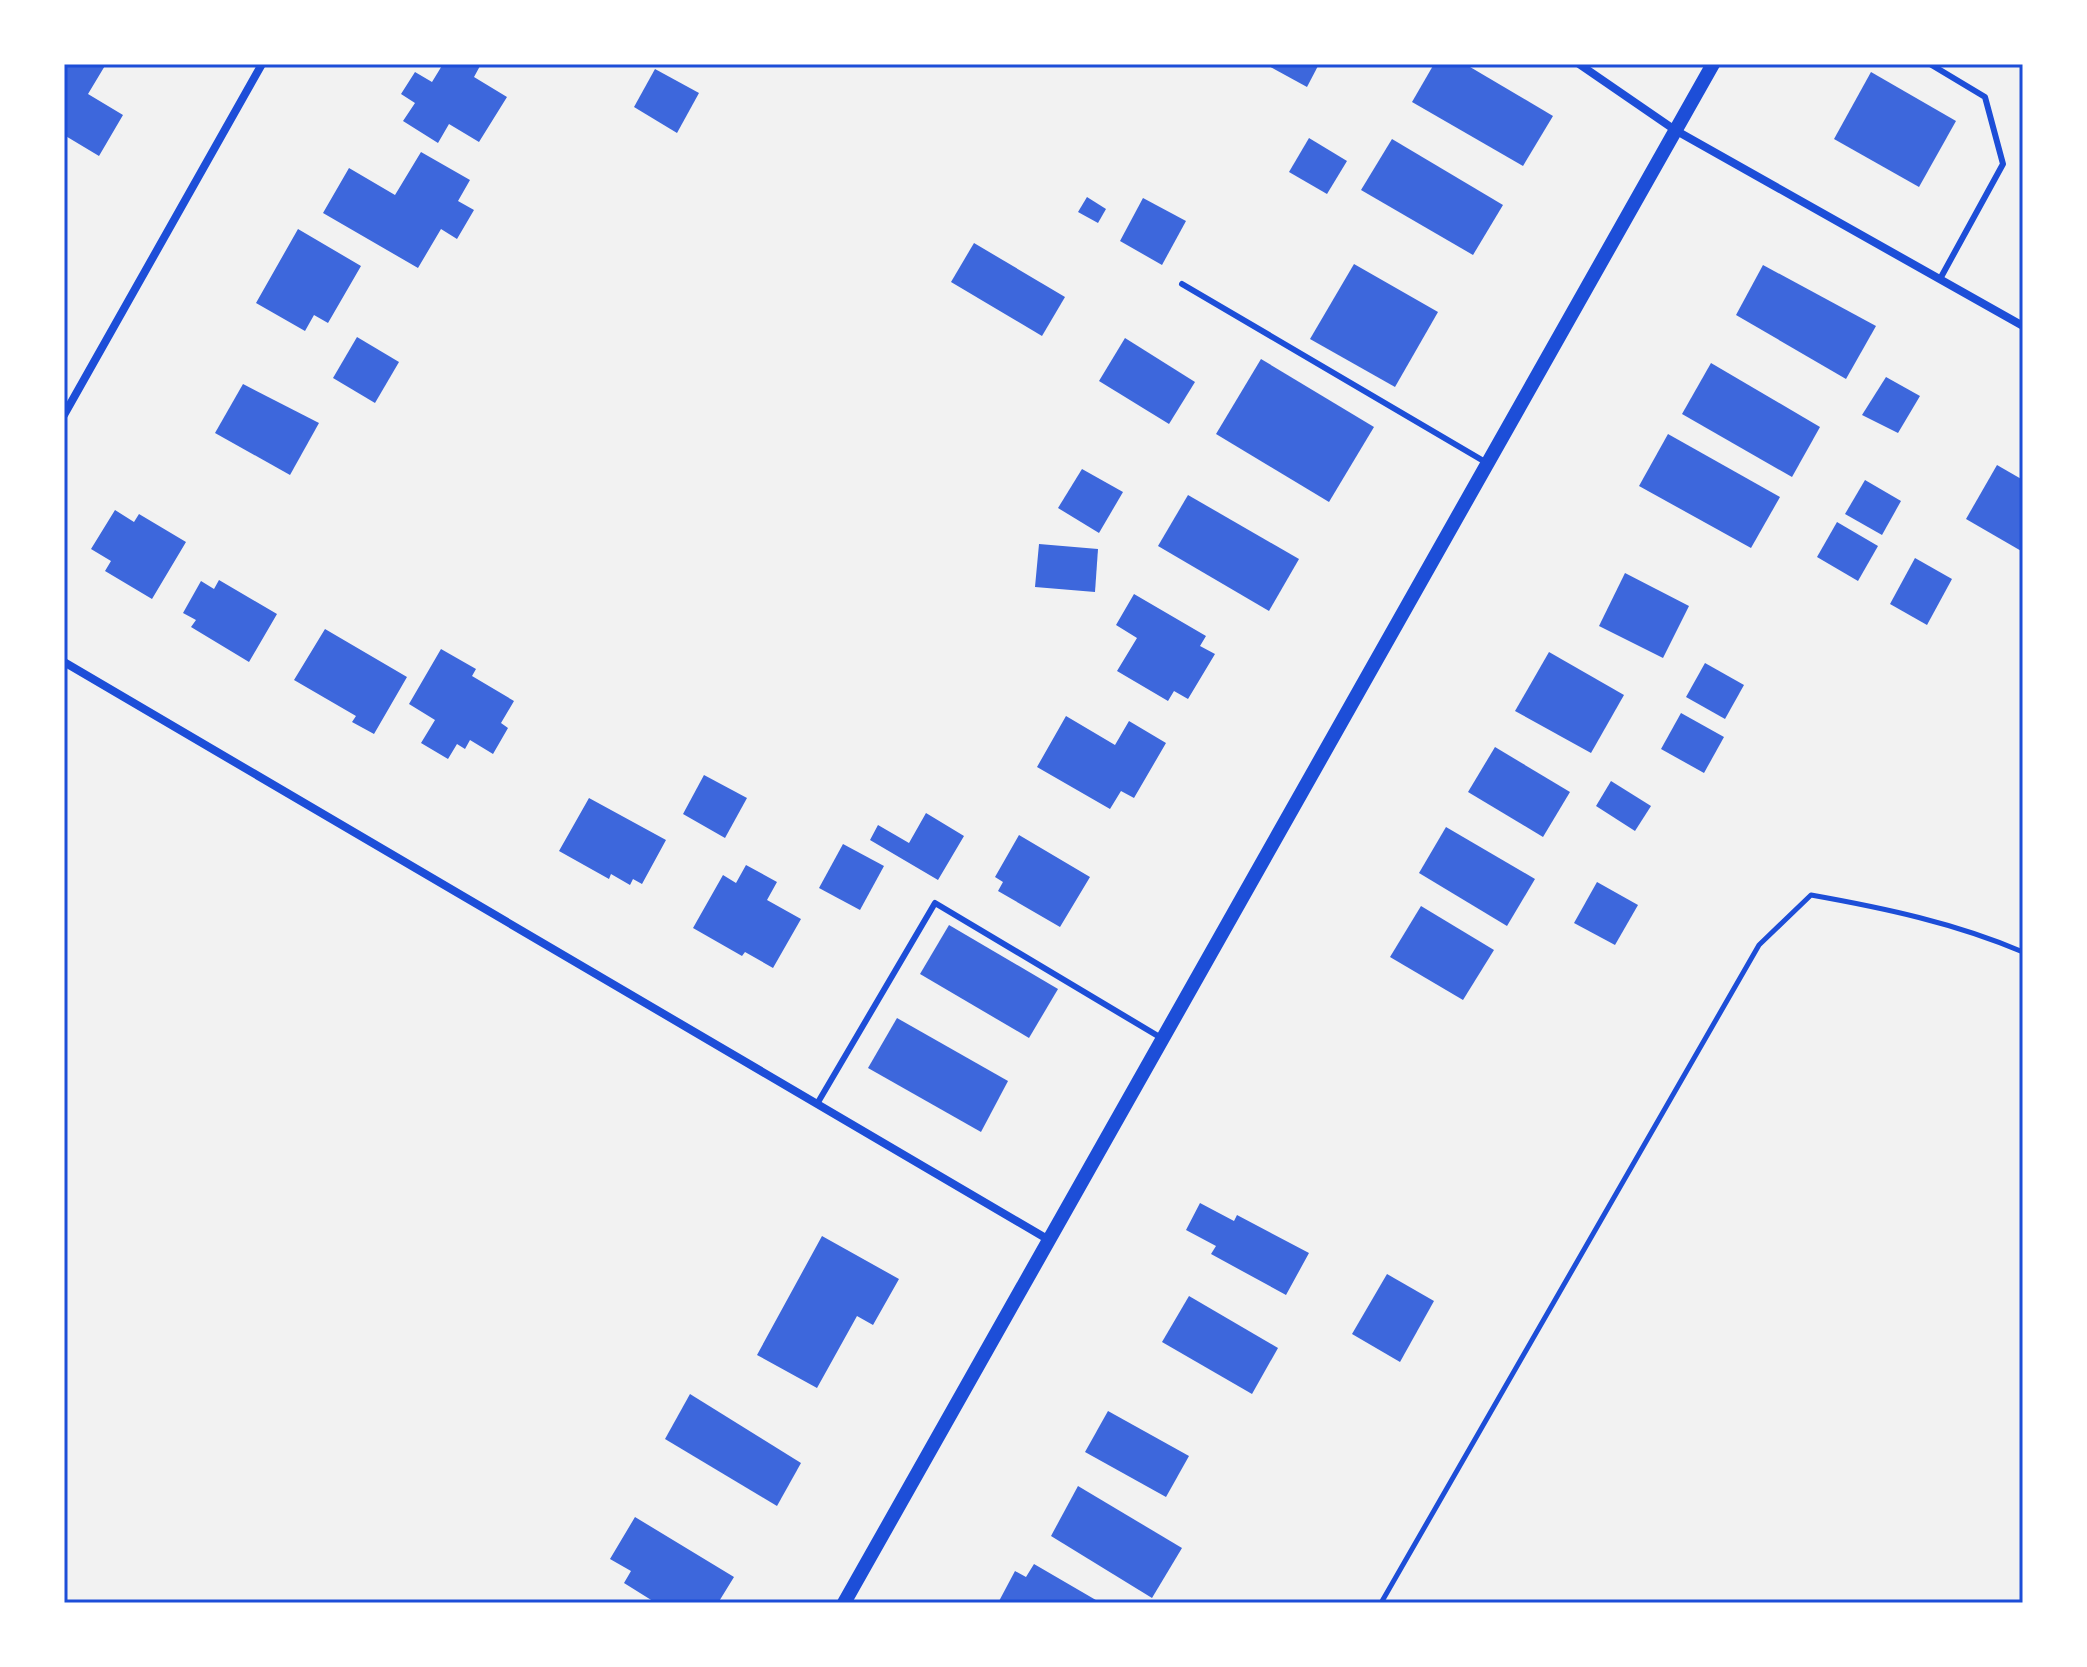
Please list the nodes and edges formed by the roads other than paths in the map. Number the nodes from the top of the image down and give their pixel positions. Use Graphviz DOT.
graph roads {
  1 [pos="262,64"];
  2 [pos="1579,64"];
  3 [pos="1713,64"];
  4 [pos="1930,64"];
  5 [pos="1675,130"];
  6 [pos="1940,279"];
  7 [pos="1182,284"];
  8 [pos="2023,326"];
  9 [pos="64,415"];
  10 [pos="1487,463"];
  11 [pos="64,662"];
  12 [pos="1163,1039"];
  13 [pos="817,1104"];
  14 [pos="1049,1240"];
  15 [pos="844,1603"];
  1 -- 9 [label="street"];
  2 -- 5 [label="street"];
  3 -- 5 [label="street"];
  4 -- 6 [label="lane"];
  5 -- 6 [label="street"];
  5 -- 10 [label="street"];
  6 -- 8 [label="street"];
  7 -- 10 [label="lane"];
  10 -- 12 [label="street"];
  11 -- 13 [label="street"];
  12 -- 13 [label="lane"];
  12 -- 14 [label="street"];
  13 -- 14 [label="street"];
  14 -- 15 [label="street"];
}
